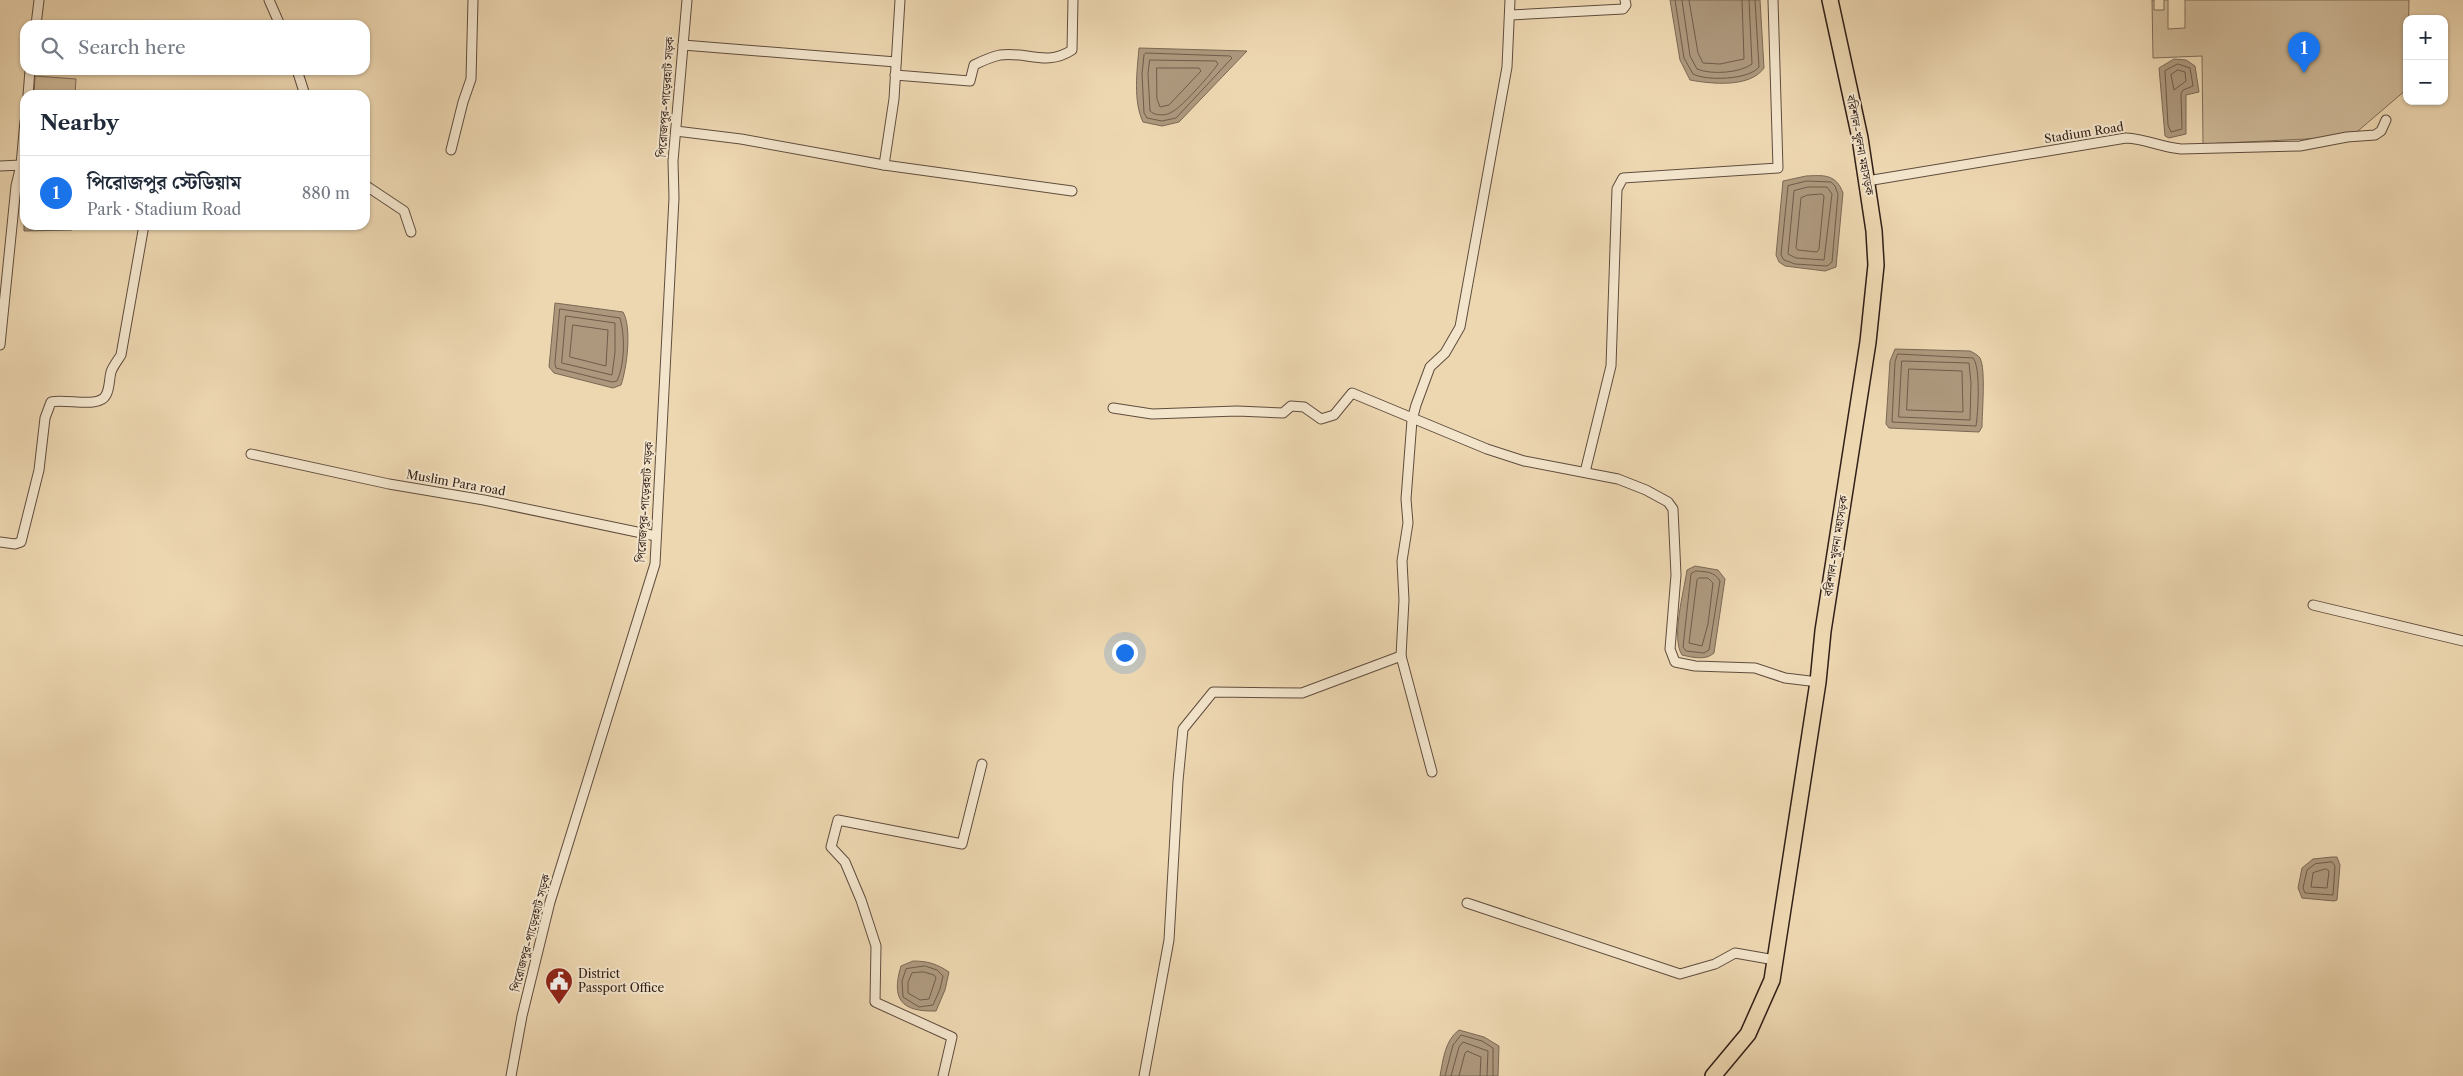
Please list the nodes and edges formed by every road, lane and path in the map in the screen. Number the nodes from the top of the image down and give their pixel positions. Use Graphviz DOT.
graph roads {
  1 [pos="39,0"];
  2 [pos="269,0"];
  3 [pos="473,0"];
  4 [pos="688,0"];
  5 [pos="900,0"];
  6 [pos="1072,0"];
  7 [pos="1510,0"];
  8 [pos="1625,0"];
  9 [pos="1773,0"];
  10 [pos="1830,0"];
  11 [pos="1510,15"];
  12 [pos="37,20"];
  13 [pos="278,20"];
  14 [pos="683,45"];
  15 [pos="896,62"];
  16 [pos="30,75"];
  17 [pos="299,75"];
  18 [pos="895,75"];
  19 [pos="28,90"];
  20 [pos="303,90"];
  21 [pos="2386,120"];
  22 [pos="676,132"];
  23 [pos="451,150"];
  24 [pos="884,164"];
  25 [pos="20,165"];
  26 [pos="0,166"];
  27 [pos="20,174"];
  28 [pos="1867,181"];
  29 [pos="370,188"];
  30 [pos="1072,191"];
  31 [pos="143,230"];
  32 [pos="411,232"];
  33 [pos="0,345"];
  34 [pos="1113,408"];
  35 [pos="1412,420"];
  36 [pos="251,454"];
  37 [pos="1584,472"];
  38 [pos="656,536"];
  39 [pos="0,542"];
  40 [pos="2313,605"];
  41 [pos="2463,641"];
  42 [pos="1400,656"];
  43 [pos="1818,682"];
  44 [pos="982,764"];
  45 [pos="1432,772"];
  46 [pos="1467,903"];
  47 [pos="1776,960"];
  48 [pos="511,1076"];
  49 [pos="943,1076"];
  50 [pos="1144,1076"];
  51 [pos="1713,1076"];
  1 -- 12 [label="street"];
  2 -- 13 [label="street"];
  3 -- 23 [label="street"];
  4 -- 14 [label="street, পিরোজপুর-পাড়েরহাট সড়ক"];
  5 -- 15 [label="street"];
  6 -- 18 [label="street"];
  7 -- 11 [label="street"];
  8 -- 11 [label="street"];
  9 -- 37 [label="street"];
  10 -- 28 [label="highway, বরিশাল-খুলনা মহাসড়ক"];
  11 -- 35 [label="street"];
  14 -- 15 [label="street"];
  14 -- 22 [label="street, পিরোজপুর-পাড়েরহাট সড়ক"];
  15 -- 18 [label="street"];
  16 -- 19 [label="street"];
  17 -- 20 [label="street"];
  18 -- 24 [label="street"];
  21 -- 28 [label="street, Stadium Road"];
  22 -- 24 [label="street"];
  22 -- 38 [label="street, পিরোজপুর-পাড়েরহাট সড়ক"];
  24 -- 30 [label="street"];
  25 -- 26 [label="street"];
  27 -- 33 [label="street"];
  28 -- 43 [label="highway, বরিশাল-খুলনা মহাসড়ক"];
  29 -- 32 [label="street"];
  31 -- 39 [label="street"];
  34 -- 35 [label="street"];
  35 -- 37 [label="street"];
  35 -- 42 [label="street"];
  36 -- 38 [label="street, Muslim Para road"];
  37 -- 43 [label="street"];
  38 -- 48 [label="street, পিরোজপুর-পাড়েরহাট সড়ক"];
  40 -- 41 [label="street"];
  42 -- 45 [label="street"];
  42 -- 50 [label="street"];
  43 -- 47 [label="highway, বরিশাল-খুলনা মহাসড়ক"];
  44 -- 49 [label="street"];
  46 -- 47 [label="street"];
  47 -- 51 [label="highway, বরিশাল-খুলনা মহাসড়ক"];
}
